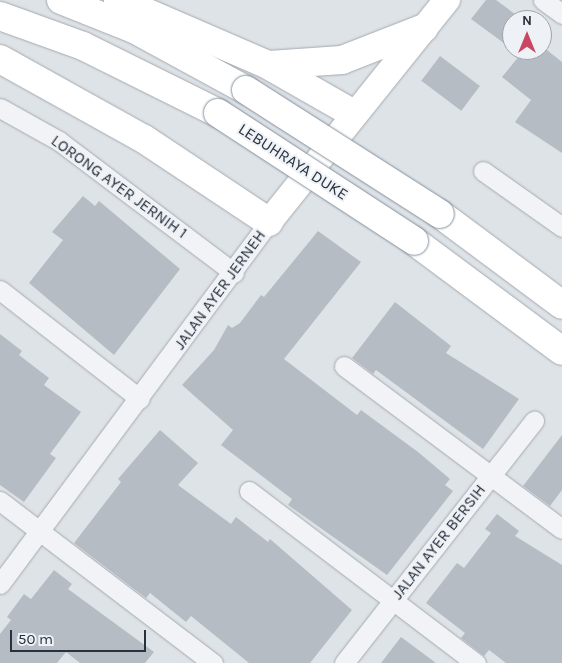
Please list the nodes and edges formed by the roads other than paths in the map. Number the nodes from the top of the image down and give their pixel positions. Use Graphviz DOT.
graph roads {
  1 [pos="61,0"];
  2 [pos="118,0"];
  3 [pos="447,0"];
  4 [pos="543,0"];
  5 [pos="562,14"];
  6 [pos="0,16"];
  7 [pos="424,28"];
  8 [pos="0,58"];
  9 [pos="268,65"];
  10 [pos="0,108"];
  11 [pos="352,113"];
  12 [pos="483,171"];
  13 [pos="269,222"];
  14 [pos="562,227"];
  15 [pos="234,273"];
  16 [pos="0,290"];
  17 [pos="562,305"];
  18 [pos="562,351"];
  19 [pos="344,366"];
  20 [pos="140,399"];
  21 [pos="534,421"];
  22 [pos="491,476"];
  23 [pos="249,491"];
  24 [pos="0,501"];
  25 [pos="562,529"];
  26 [pos="40,532"];
  27 [pos="0,584"];
  28 [pos="393,601"];
  29 [pos="213,663"];
  30 [pos="344,663"];
  31 [pos="476,663"];
  1 -- 17 [label="highway, bridge"];
  2 -- 9 [label="highway"];
  3 -- 7 [label="main road, JALAN AYER JERNEH"];
  4 -- 5 [label="street"];
  6 -- 18 [label="highway, LEBUHRAYA DUKE, bridge"];
  7 -- 9 [label="highway"];
  7 -- 11 [label="main road, JALAN AYER JERNEH"];
  8 -- 13 [label="highway"];
  9 -- 11 [label="highway"];
  10 -- 15 [label="street, LORONG AYER JERNIH 1"];
  11 -- 13 [label="main road, JALAN AYER JERNEH"];
  12 -- 14 [label="street"];
  13 -- 15 [label="street, JALAN AYER JERNEH"];
  15 -- 20 [label="street, JALAN AYER JERNEH"];
  16 -- 20 [label="street"];
  19 -- 22 [label="street"];
  20 -- 26 [label="street, JALAN AYER JERNEH"];
  21 -- 22 [label="street, JALAN AYER BERSIH"];
  22 -- 25 [label="street"];
  22 -- 28 [label="street, JALAN AYER BERSIH"];
  23 -- 28 [label="street"];
  24 -- 26 [label="street"];
  26 -- 27 [label="street, JALAN AYER JERNEH"];
  26 -- 29 [label="street"];
  28 -- 30 [label="street, JALAN AYER BERSIH"];
  28 -- 31 [label="street"];
}
